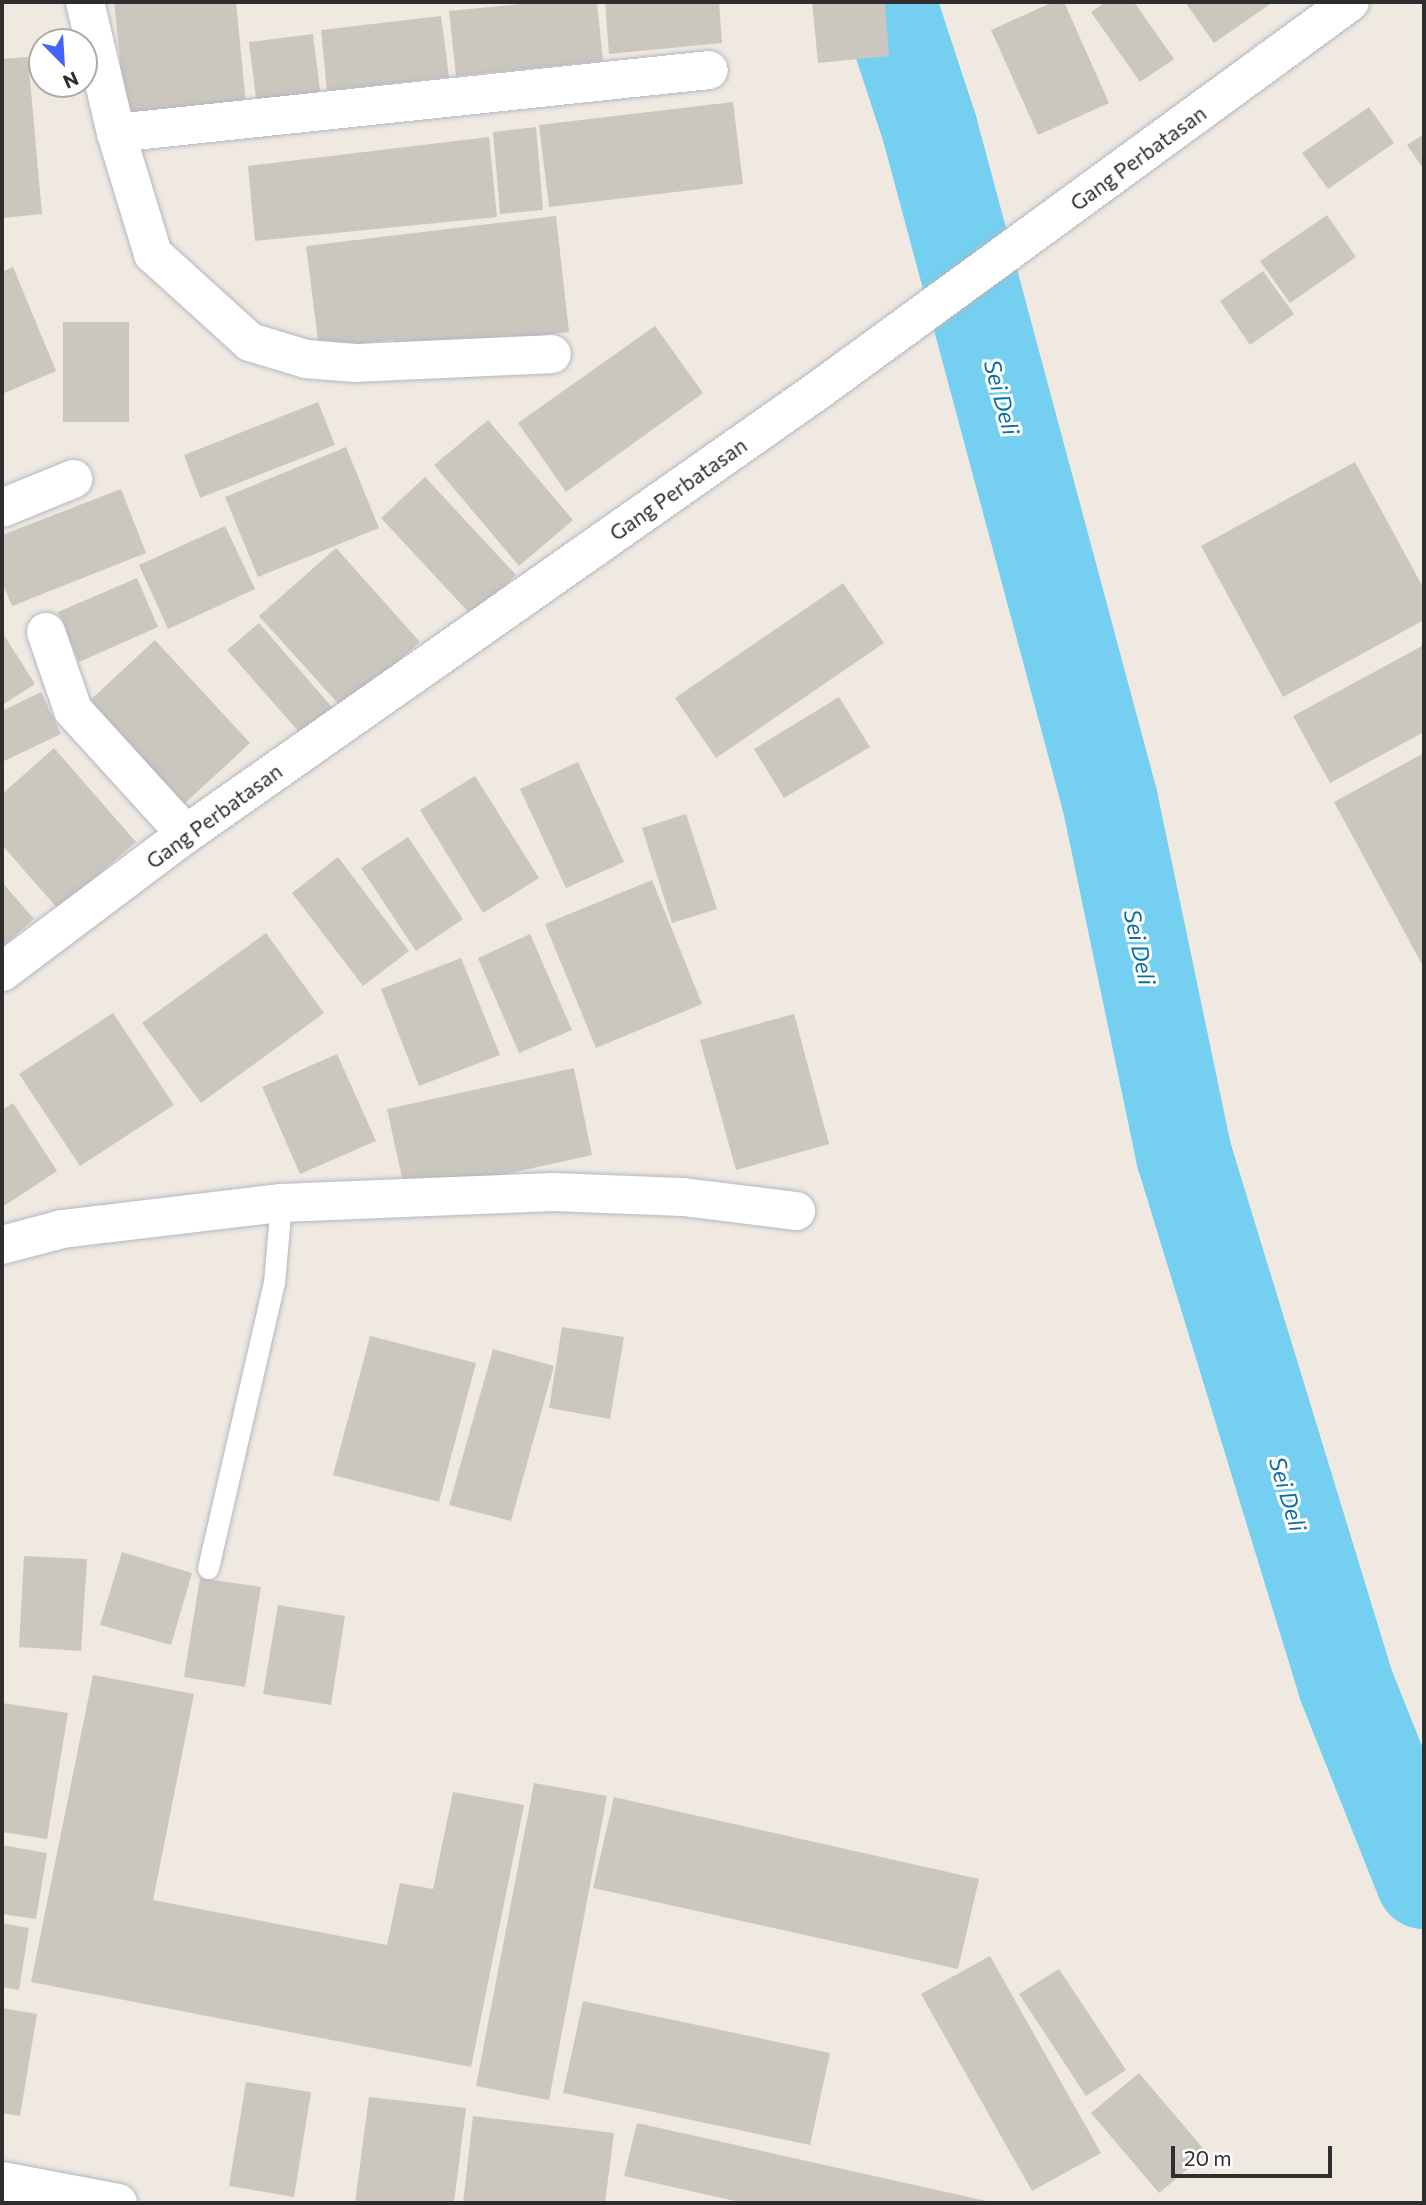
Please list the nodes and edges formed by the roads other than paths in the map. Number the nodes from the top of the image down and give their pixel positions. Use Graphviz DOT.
graph roads {
  1 [pos="85,2"];
  2 [pos="1350,2"];
  3 [pos="709,70"];
  4 [pos="116,133"];
  5 [pos="552,354"];
  6 [pos="73,479"];
  7 [pos="2,508"];
  8 [pos="46,632"];
  9 [pos="186,834"];
  10 [pos="2,972"];
  11 [pos="281,1203"];
  12 [pos="796,1211"];
  13 [pos="2,1245"];
  14 [pos="208,1568"];
  15 [pos="2,2181"];
  16 [pos="118,2203"];
  1 -- 4 [label="street"];
  2 -- 9 [label="street, Gang Perbatasan"];
  3 -- 4 [label="street"];
  4 -- 5 [label="street"];
  6 -- 7 [label="street"];
  8 -- 9 [label="street"];
  9 -- 10 [label="street, Gang Perbatasan"];
  11 -- 12 [label="street"];
  11 -- 13 [label="street"];
  11 -- 14 [label="lane"];
  15 -- 16 [label="street"];
}
